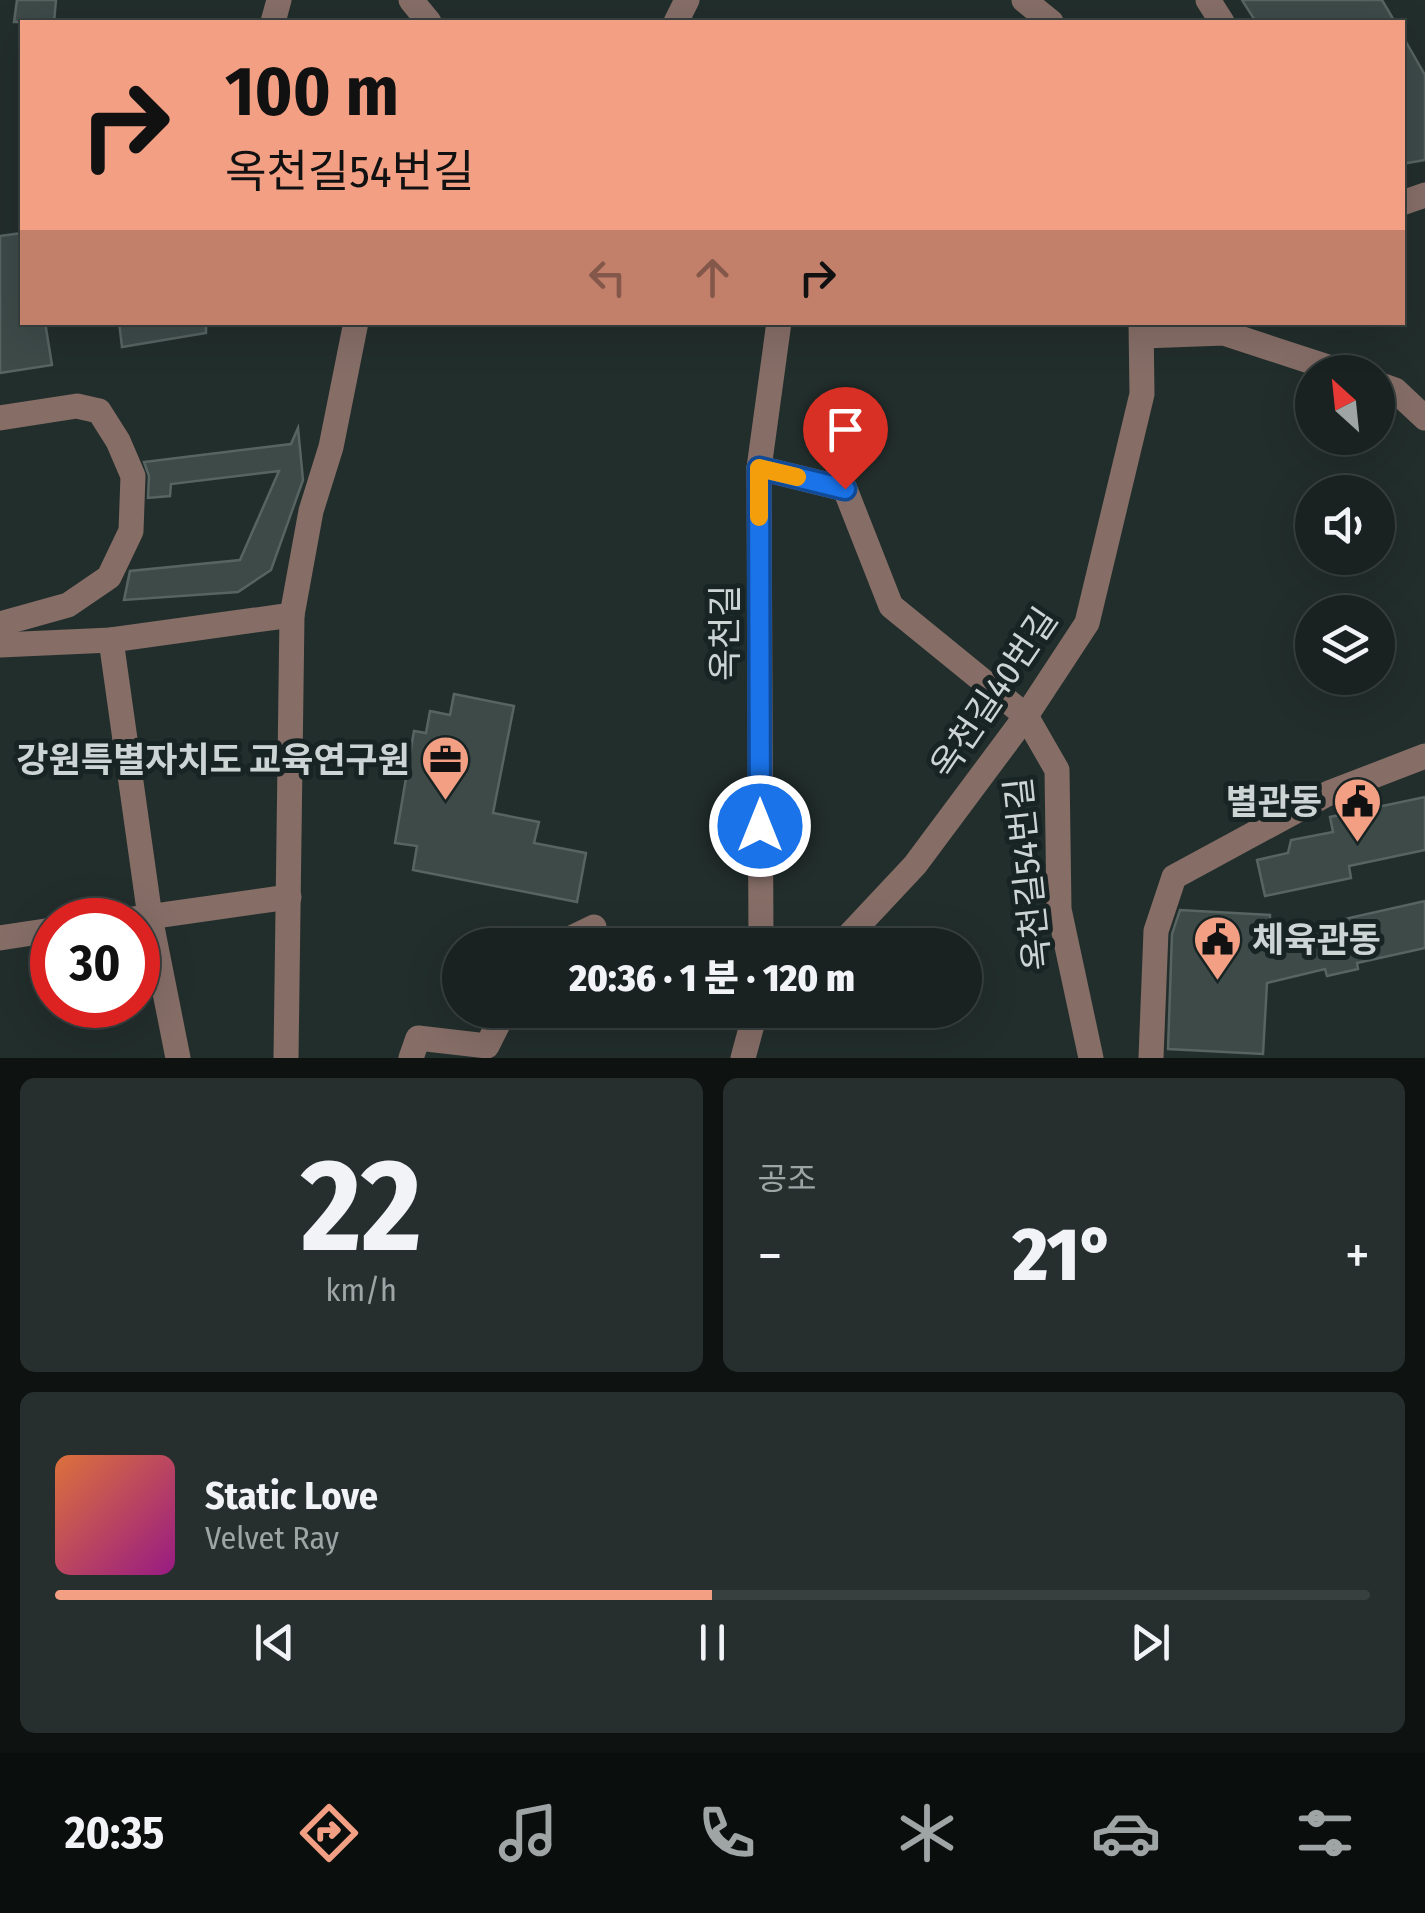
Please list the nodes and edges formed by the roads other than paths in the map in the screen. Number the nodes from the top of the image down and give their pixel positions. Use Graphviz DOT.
graph roads {
  1 [pos="411,0"];
  2 [pos="1024,0"];
  3 [pos="427,20"];
  4 [pos="1049,20"];
  5 [pos="355,325"];
  6 [pos="779,325"];
  7 [pos="1142,329"];
  8 [pos="1295,356"];
  9 [pos="1395,390"];
  10 [pos="0,418"];
  11 [pos="1425,418"];
  12 [pos="759,468"];
  13 [pos="292,615"];
  14 [pos="0,624"];
  15 [pos="111,640"];
  16 [pos="0,645"];
  17 [pos="1026,716"];
  18 [pos="1425,756"];
  19 [pos="288,897"];
  20 [pos="136,898"];
  21 [pos="160,915"];
  22 [pos="761,928"];
  23 [pos="856,928"];
  24 [pos="30,933"];
  25 [pos="0,938"];
  26 [pos="160,995"];
  27 [pos="496,1028"];
  28 [pos="752,1028"];
  29 [pos="178,1058"];
  30 [pos="286,1058"];
  31 [pos="411,1058"];
  32 [pos="744,1058"];
  33 [pos="1092,1058"];
  34 [pos="1151,1058"];
  1 -- 3 [label="street"];
  2 -- 4 [label="street"];
  5 -- 13 [label="street"];
  6 -- 12 [label="street, 옥천길"];
  7 -- 8 [label="street"];
  7 -- 17 [label="street, 옥천길40번길"];
  9 -- 11 [label="street"];
  10 -- 14 [label="street"];
  12 -- 17 [label="street, 옥천길54번길"];
  12 -- 22 [label="street, 옥천길"];
  13 -- 15 [label="street"];
  13 -- 19 [label="street"];
  15 -- 16 [label="street"];
  15 -- 20 [label="street"];
  17 -- 23 [label="street, 옥천길40번길"];
  17 -- 33 [label="street, 옥천길54번길"];
  18 -- 34 [label="street"];
  19 -- 21 [label="street"];
  19 -- 30 [label="street"];
  24 -- 25 [label="street"];
  26 -- 29 [label="street"];
  27 -- 31 [label="street"];
  28 -- 32 [label="street"];
}
